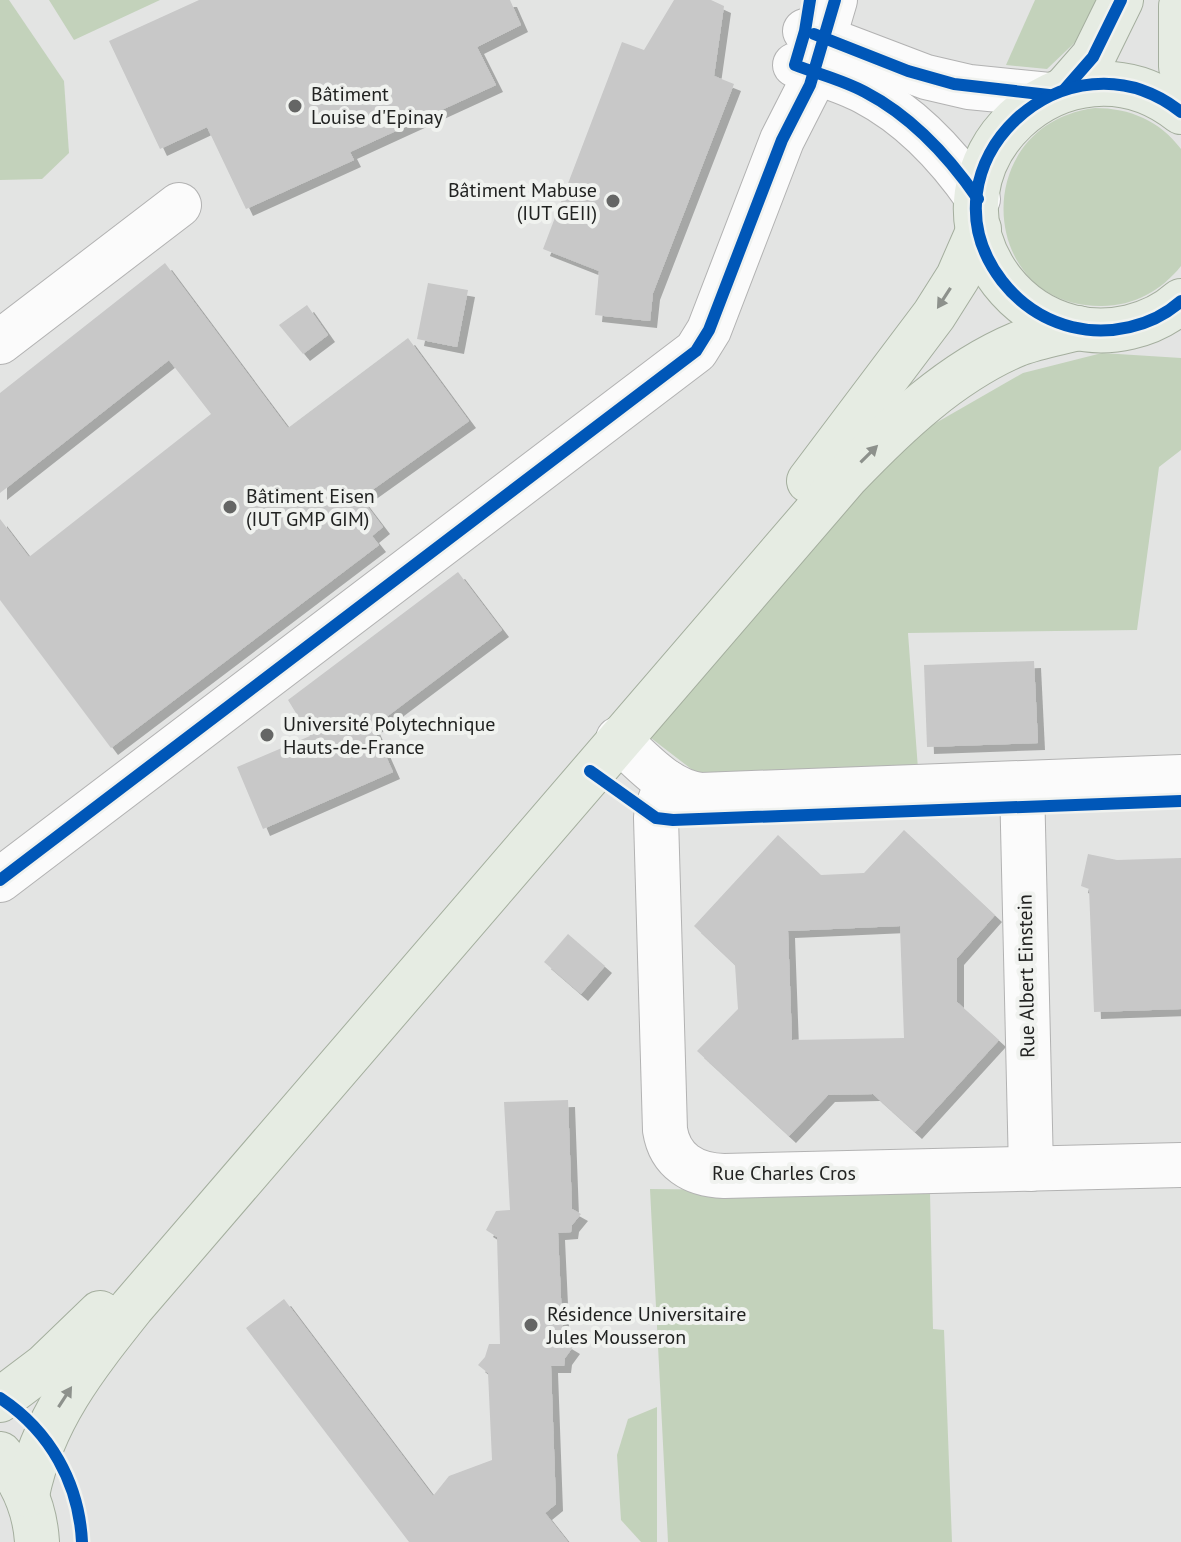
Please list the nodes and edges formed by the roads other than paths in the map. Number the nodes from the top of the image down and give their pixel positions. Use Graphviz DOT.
graph roads {
  1 [pos="1121,0"];
  2 [pos="1181,6"];
  3 [pos="814,34"];
  4 [pos="1181,67"];
  5 [pos="1057,92"];
  6 [pos="1181,112"];
  7 [pos="179,205"];
  8 [pos="979,214"];
  9 [pos="1181,301"];
  10 [pos="1078,328"];
  11 [pos="0,342"];
  12 [pos="618,739"];
  13 [pos="1181,777"];
  14 [pos="667,782"];
  15 [pos="1022,784"];
  16 [pos="0,880"];
  17 [pos="1181,1165"];
  18 [pos="1031,1169"];
  19 [pos="0,1400"];
  20 [pos="0,1454"];
  21 [pos="27,1495"];
  22 [pos="37,1542"];
  1 -- 5 [label="main road"];
  2 -- 4 [label="main road"];
  3 -- 5 [label="street"];
  3 -- 8 [label="street"];
  3 -- 16 [label="street"];
  5 -- 6 [label="main road"];
  5 -- 8 [label="main road"];
  7 -- 11 [label="street"];
  8 -- 10 [label="main road"];
  8 -- 19 [label="main road, one-way"];
  9 -- 10 [label="main road"];
  12 -- 10 [label="main road, one-way"];
  12 -- 14 [label="street"];
  21 -- 12 [label="main road, one-way"];
  13 -- 15 [label="street"];
  14 -- 15 [label="street"];
  14 -- 18 [label="street, Rue Charles Cros"];
  15 -- 18 [label="street, Rue Albert Einstein"];
  17 -- 18 [label="street, Rue Charles Cros"];
  20 -- 21 [label="main road"];
  21 -- 22 [label="main road"];
}
